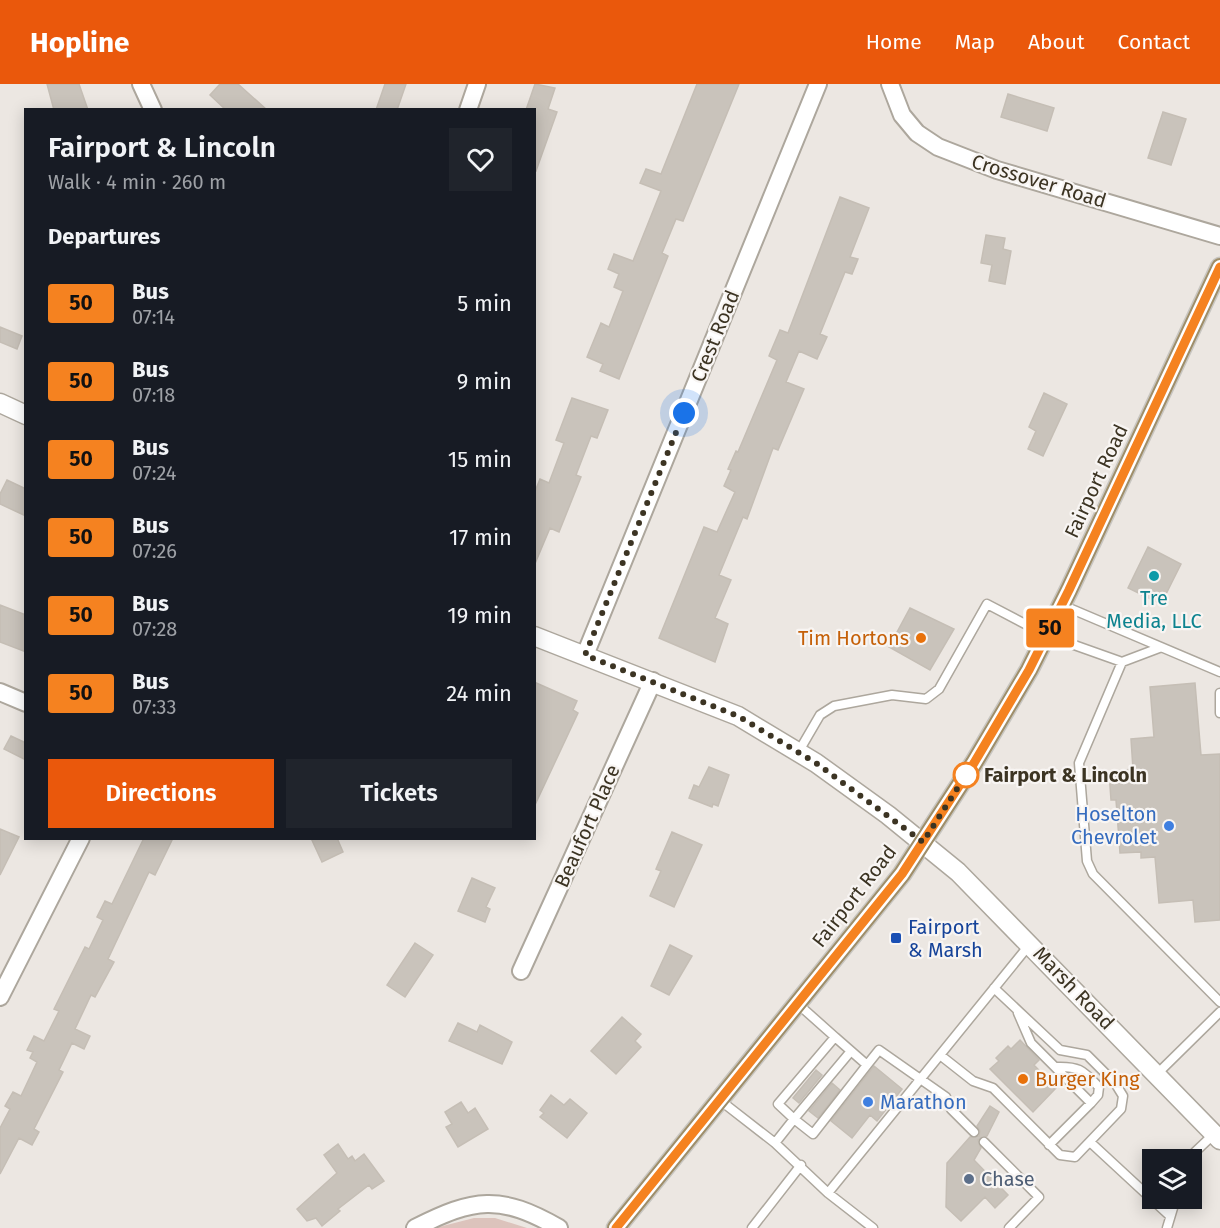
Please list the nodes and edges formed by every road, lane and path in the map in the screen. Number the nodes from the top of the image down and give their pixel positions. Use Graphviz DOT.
graph roads {
  1 [pos="141,84"];
  2 [pos="477,84"];
  3 [pos="818,84"];
  4 [pos="890,84"];
  5 [pos="152,108"];
  6 [pos="469,108"];
  7 [pos="1220,236"];
  8 [pos="1220,267"];
  9 [pos="0,403"];
  10 [pos="24,414"];
  11 [pos="1062,605"];
  12 [pos="1046,635"];
  13 [pos="536,637"];
  14 [pos="1159,648"];
  15 [pos="585,655"];
  16 [pos="1122,662"];
  17 [pos="1220,672"];
  18 [pos="653,681"];
  19 [pos="0,692"];
  20 [pos="1220,693"];
  21 [pos="24,702"];
  22 [pos="1220,713"];
  23 [pos="799,751"];
  24 [pos="80,840"];
  25 [pos="923,842"];
  26 [pos="1030,943"];
  27 [pos="520,971"];
  28 [pos="994,988"];
  29 [pos="0,997"];
  30 [pos="1220,1002"];
  31 [pos="798,1004"];
  32 [pos="1015,1007"];
  33 [pos="1220,1012"];
  34 [pos="835,1037"];
  35 [pos="851,1051"];
  36 [pos="940,1055"];
  37 [pos="867,1065"];
  38 [pos="1056,1067"];
  39 [pos="1156,1074"];
  40 [pos="920,1078"];
  41 [pos="721,1101"];
  42 [pos="1091,1103"];
  43 [pos="794,1119"];
  44 [pos="974,1132"];
  45 [pos="1217,1137"];
  46 [pos="984,1142"];
  47 [pos="1090,1142"];
  48 [pos="775,1143"];
  49 [pos="1049,1145"];
  50 [pos="1199,1149"];
  51 [pos="801,1165"];
  52 [pos="828,1193"];
  53 [pos="1172,1209"];
  54 [pos="1170,1216"];
  55 [pos="415,1228"];
  56 [pos="559,1228"];
  57 [pos="616,1228"];
  58 [pos="752,1228"];
  59 [pos="873,1228"];
  60 [pos="1009,1228"];
  61 [pos="1167,1228"];
  1 -- 5 [label="street"];
  2 -- 6 [label="street"];
  3 -- 15 [label="street, Crest Road"];
  4 -- 7 [label="street, Crossover Road"];
  8 -- 11 [label="main road, Fairport Road"];
  9 -- 10 [label="street"];
  11 -- 12 [label="main road, Fairport Road"];
  11 -- 14 [label="lane"];
  12 -- 16 [label="lane"];
  12 -- 23 [label="lane"];
  12 -- 25 [label="main road, Fairport Road"];
  13 -- 15 [label="street, Marsh Road"];
  14 -- 16 [label="lane"];
  14 -- 17 [label="lane"];
  15 -- 18 [label="street, Marsh Road"];
  16 -- 30 [label="lane"];
  18 -- 23 [label="street, Marsh Road"];
  18 -- 27 [label="street, Beaufort Place"];
  19 -- 21 [label="street"];
  20 -- 22 [label="lane"];
  23 -- 25 [label="street, Marsh Road"];
  24 -- 29 [label="street"];
  25 -- 26 [label="street, Marsh Road"];
  25 -- 31 [label="main road, Fairport Road"];
  26 -- 28 [label="lane"];
  26 -- 39 [label="street, Marsh Road"];
  28 -- 32 [label="lane"];
  28 -- 36 [label="lane"];
  31 -- 34 [label="lane"];
  31 -- 41 [label="main road, Fairport Road"];
  32 -- 38 [label="lane"];
  32 -- 47 [label="lane"];
  33 -- 39 [label="lane"];
  34 -- 35 [label="lane"];
  34 -- 43 [label="lane"];
  35 -- 37 [label="lane"];
  35 -- 43 [label="lane"];
  36 -- 40 [label="lane"];
  36 -- 49 [label="lane"];
  37 -- 40 [label="lane"];
  37 -- 43 [label="lane"];
  38 -- 42 [label="lane"];
  38 -- 42 [label="lane"];
  39 -- 45 [label="street, Marsh Road"];
  40 -- 44 [label="lane"];
  40 -- 52 [label="lane"];
  41 -- 48 [label="lane"];
  41 -- 57 [label="main road, Fairport Road"];
  42 -- 49 [label="lane"];
  43 -- 48 [label="lane"];
  45 -- 50 [label="lane"];
  46 -- 60 [label="lane"];
  47 -- 49 [label="lane"];
  47 -- 54 [label="lane"];
  48 -- 51 [label="lane"];
  51 -- 52 [label="lane"];
  51 -- 58 [label="lane"];
  52 -- 59 [label="lane"];
  53 -- 54 [label="lane"];
  54 -- 61 [label="lane"];
  55 -- 56 [label="street"];
}
